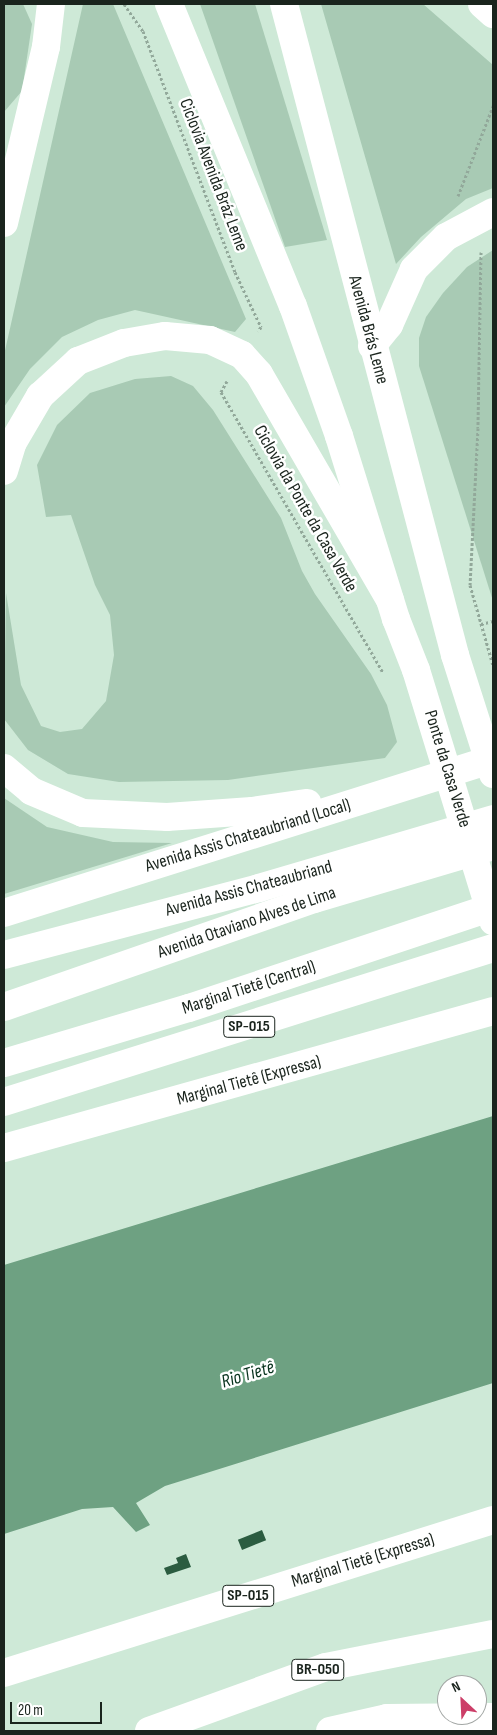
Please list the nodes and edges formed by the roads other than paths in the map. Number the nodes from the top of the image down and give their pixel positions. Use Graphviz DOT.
graph roads {
  1 [pos="51,4"];
  2 [pos="169,4"];
  3 [pos="284,4"];
  4 [pos="482,4"];
  5 [pos="493,14"];
  6 [pos="493,212"];
  7 [pos="4,223"];
  8 [pos="372,346"];
  9 [pos="4,471"];
  10 [pos="393,610"];
  11 [pos="493,759"];
  12 [pos="4,768"];
  13 [pos="493,774"];
  14 [pos="388,792"];
  15 [pos="493,819"];
  16 [pos="493,846"];
  17 [pos="493,907"];
  18 [pos="4,913"];
  19 [pos="493,921"];
  20 [pos="493,948"];
  21 [pos="4,955"];
  22 [pos="4,1007"];
  23 [pos="493,1011"];
  24 [pos="4,1063"];
  25 [pos="4,1102"];
  26 [pos="4,1148"];
  27 [pos="493,1520"];
  28 [pos="493,1634"];
  29 [pos="4,1673"];
  30 [pos="437,1717"];
  31 [pos="448,1725"];
  32 [pos="149,1731"];
  33 [pos="330,1731"];
  34 [pos="421,1731"];
  1 -- 7 [label="main road"];
  2 -- 10 [label="main road"];
  3 -- 8 [label="main road, Avenida Brás Leme"];
  4 -- 5 [label="main road"];
  6 -- 8 [label="main road"];
  8 -- 13 [label="main road, Avenida Brás Leme"];
  9 -- 10 [label="main road"];
  10 -- 19 [label="main road, Ponte da Casa Verde"];
  11 -- 14 [label="main road, Avenida Assis Chateaubriand (Local)"];
  12 -- 14 [label="main road"];
  14 -- 18 [label="main road, Avenida Assis Chateaubriand (Local)"];
  15 -- 21 [label="main road, Avenida Assis Chateaubriand"];
  16 -- 22 [label="main road, Avenida Otaviano Alves de Lima"];
  17 -- 24 [label="main road, Marginal Tietê (Central)"];
  20 -- 25 [label="main road, SP-015"];
  23 -- 26 [label="main road, Marginal Tietê (Expressa)"];
  27 -- 29 [label="main road, Marginal Tietê (Expressa) / SP-015"];
  28 -- 32 [label="main road, BR-050"];
  30 -- 33 [label="main road"];
  31 -- 34 [label="main road"];
}
